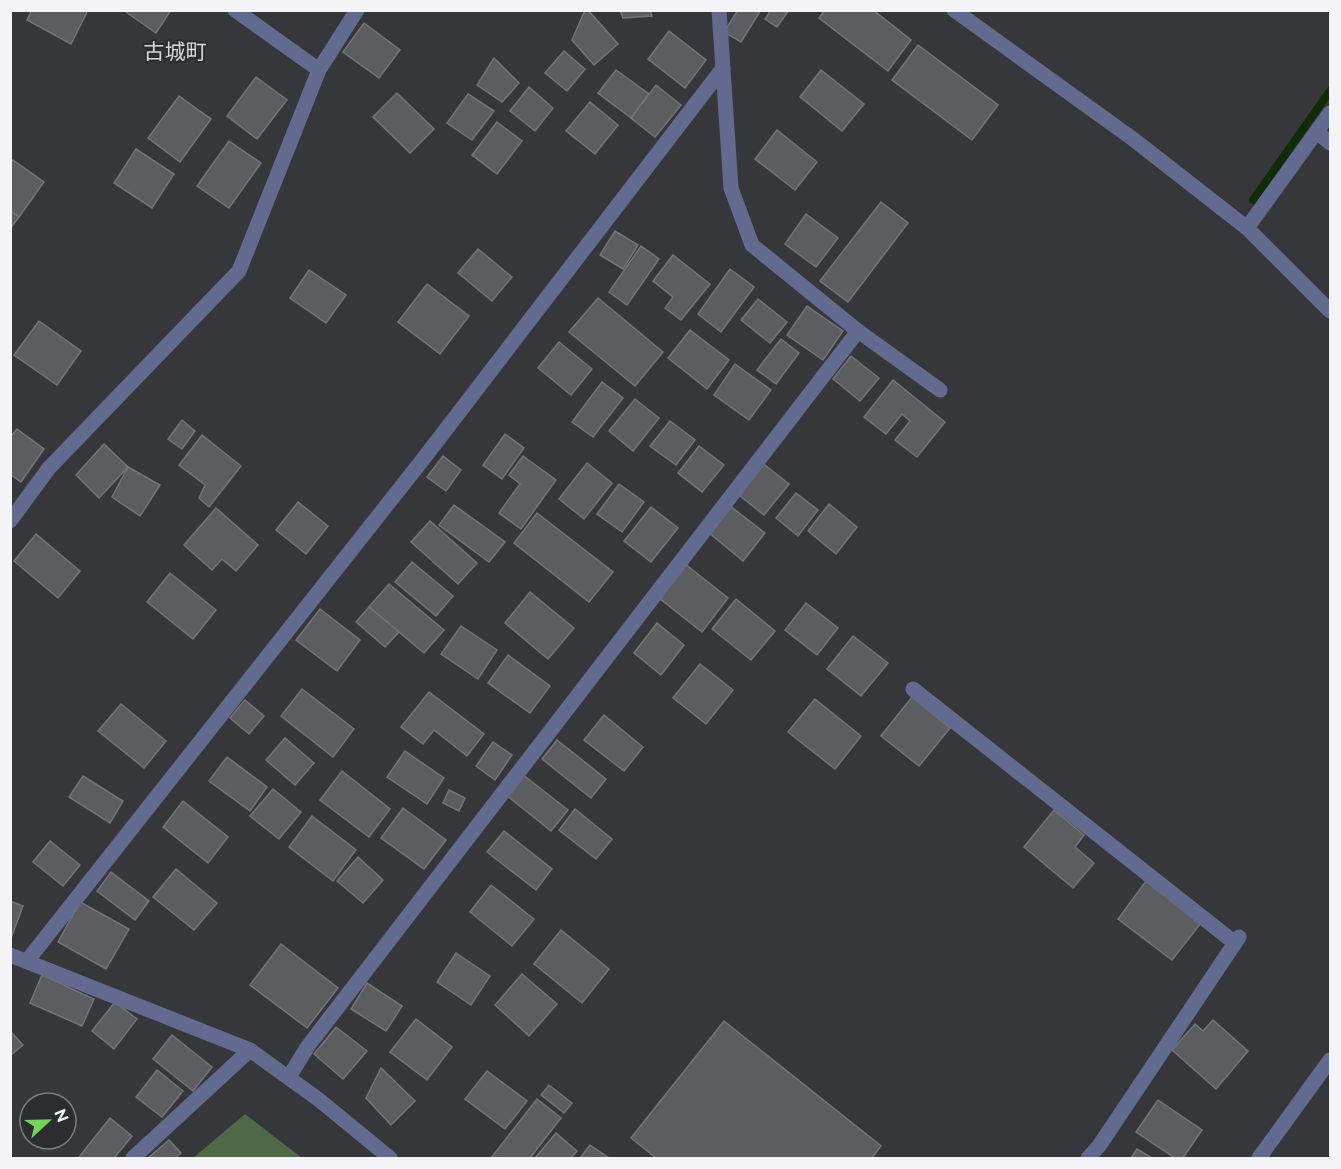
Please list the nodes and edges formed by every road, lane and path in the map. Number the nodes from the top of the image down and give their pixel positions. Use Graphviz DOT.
graph roads {
  1 [pos="235,10"];
  2 [pos="357,10"];
  3 [pos="719,10"];
  4 [pos="954,10"];
  5 [pos="723,68"];
  6 [pos="320,70"];
  7 [pos="1330,113"];
  8 [pos="1317,132"];
  9 [pos="1330,143"];
  10 [pos="1247,228"];
  11 [pos="1330,311"];
  12 [pos="858,331"];
  13 [pos="940,390"];
  14 [pos="10,521"];
  15 [pos="913,689"];
  16 [pos="10,955"];
  17 [pos="27,961"];
  18 [pos="250,1050"];
  19 [pos="1330,1060"];
  20 [pos="289,1077"];
  21 [pos="133,1158"];
  22 [pos="390,1158"];
  23 [pos="1088,1158"];
  24 [pos="1259,1158"];
  1 -- 6 [label="street"];
  2 -- 6 [label="street"];
  3 -- 5 [label="street"];
  4 -- 10 [label="street"];
  5 -- 12 [label="street"];
  5 -- 17 [label="street"];
  6 -- 14 [label="street"];
  7 -- 8 [label="street"];
  8 -- 9 [label="street"];
  8 -- 10 [label="street"];
  10 -- 11 [label="street"];
  12 -- 13 [label="street"];
  12 -- 20 [label="street"];
  15 -- 23 [label="street"];
  16 -- 17 [label="street"];
  17 -- 18 [label="street"];
  18 -- 20 [label="street"];
  18 -- 21 [label="street"];
  19 -- 24 [label="street"];
  20 -- 22 [label="street"];
}
